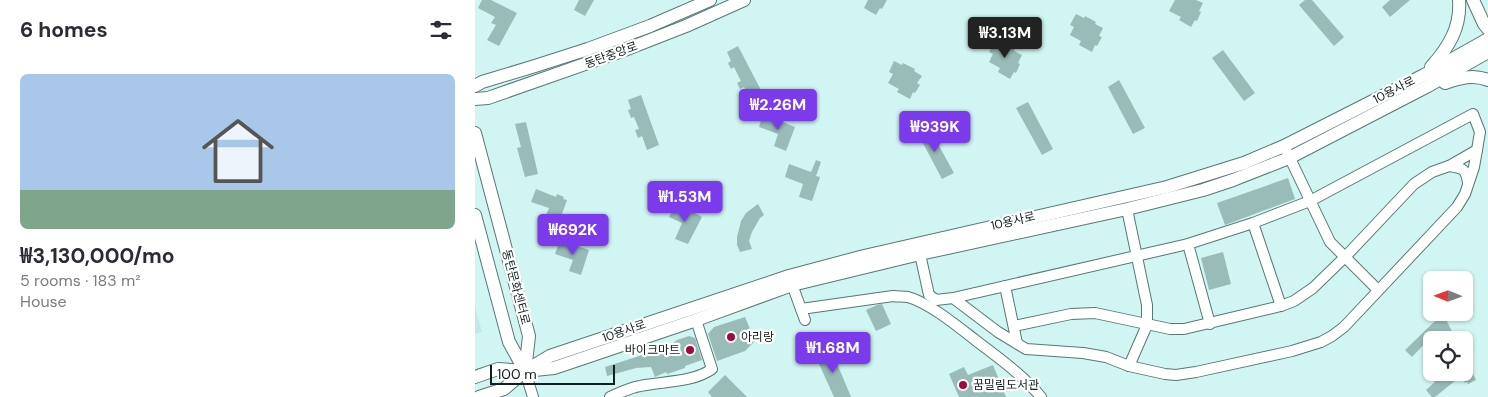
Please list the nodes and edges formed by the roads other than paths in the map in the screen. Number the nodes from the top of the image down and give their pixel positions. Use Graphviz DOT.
graph roads {
  1 [pos="710,0"];
  2 [pos="744,0"];
  3 [pos="1459,0"];
  4 [pos="1473,0"];
  5 [pos="1487,38"];
  6 [pos="1488,80"];
  7 [pos="1426,81"];
  8 [pos="475,86"];
  9 [pos="475,99"];
  10 [pos="475,133"];
  11 [pos="1477,150"];
  12 [pos="1287,152"];
  13 [pos="1449,166"];
  14 [pos="1469,183"];
  15 [pos="1310,201"];
  16 [pos="1127,209"];
  17 [pos="475,215"];
  18 [pos="1253,223"];
  19 [pos="1188,244"];
  20 [pos="920,254"];
  21 [pos="1137,255"];
  22 [pos="1345,258"];
  23 [pos="791,280"];
  24 [pos="1005,286"];
  25 [pos="1378,290"];
  26 [pos="953,298"];
  27 [pos="1281,306"];
  28 [pos="801,309"];
  29 [pos="697,320"];
  30 [pos="805,320"];
  31 [pos="1210,324"];
  32 [pos="1147,325"];
  33 [pos="1013,326"];
  34 [pos="1017,343"];
  35 [pos="1129,366"];
  36 [pos="525,371"];
  37 [pos="475,377"];
  38 [pos="479,397"];
  39 [pos="533,397"];
  40 [pos="610,397"];
  41 [pos="1041,397"];
  1 -- 8 [label="street, 동탄중앙로"];
  2 -- 9 [label="street, 동탄중앙로"];
  3 -- 7 [label="street"];
  4 -- 5 [label="street"];
  5 -- 7 [label="street, 10용사로"];
  6 -- 7 [label="street"];
  7 -- 12 [label="street, 10용사로"];
  10 -- 36 [label="street, 동탄문화센터로"];
  11 -- 13 [label="street"];
  11 -- 14 [label="street"];
  11 -- 15 [label="street"];
  12 -- 15 [label="street"];
  12 -- 16 [label="street, 10용사로"];
  12 -- 23 [label="street, 10용사로"];
  13 -- 14 [label="street"];
  13 -- 22 [label="street"];
  14 -- 25 [label="street"];
  15 -- 18 [label="street"];
  15 -- 22 [label="street"];
  16 -- 20 [label="street, 10용사로"];
  16 -- 21 [label="street"];
  17 -- 36 [label="street, 동탄문화센터로"];
  18 -- 19 [label="street"];
  18 -- 27 [label="street"];
  19 -- 21 [label="street"];
  19 -- 31 [label="street"];
  20 -- 23 [label="street, 10용사로"];
  20 -- 26 [label="street"];
  21 -- 24 [label="street"];
  21 -- 32 [label="street"];
  22 -- 25 [label="street"];
  22 -- 27 [label="street"];
  23 -- 28 [label="street"];
  23 -- 29 [label="street, 10용사로"];
  23 -- 36 [label="street, 10용사로"];
  24 -- 26 [label="street"];
  24 -- 33 [label="street"];
  25 -- 35 [label="street"];
  26 -- 34 [label="street"];
  27 -- 31 [label="street"];
  28 -- 30 [label="street"];
  28 -- 41 [label="street"];
  29 -- 36 [label="street, 10용사로"];
  29 -- 40 [label="street"];
  31 -- 32 [label="street"];
  32 -- 33 [label="street"];
  32 -- 35 [label="street"];
  33 -- 34 [label="street"];
  34 -- 35 [label="street"];
  36 -- 37 [label="street, 10용사로"];
  36 -- 38 [label="street, 10용사로"];
  36 -- 39 [label="street"];
}
